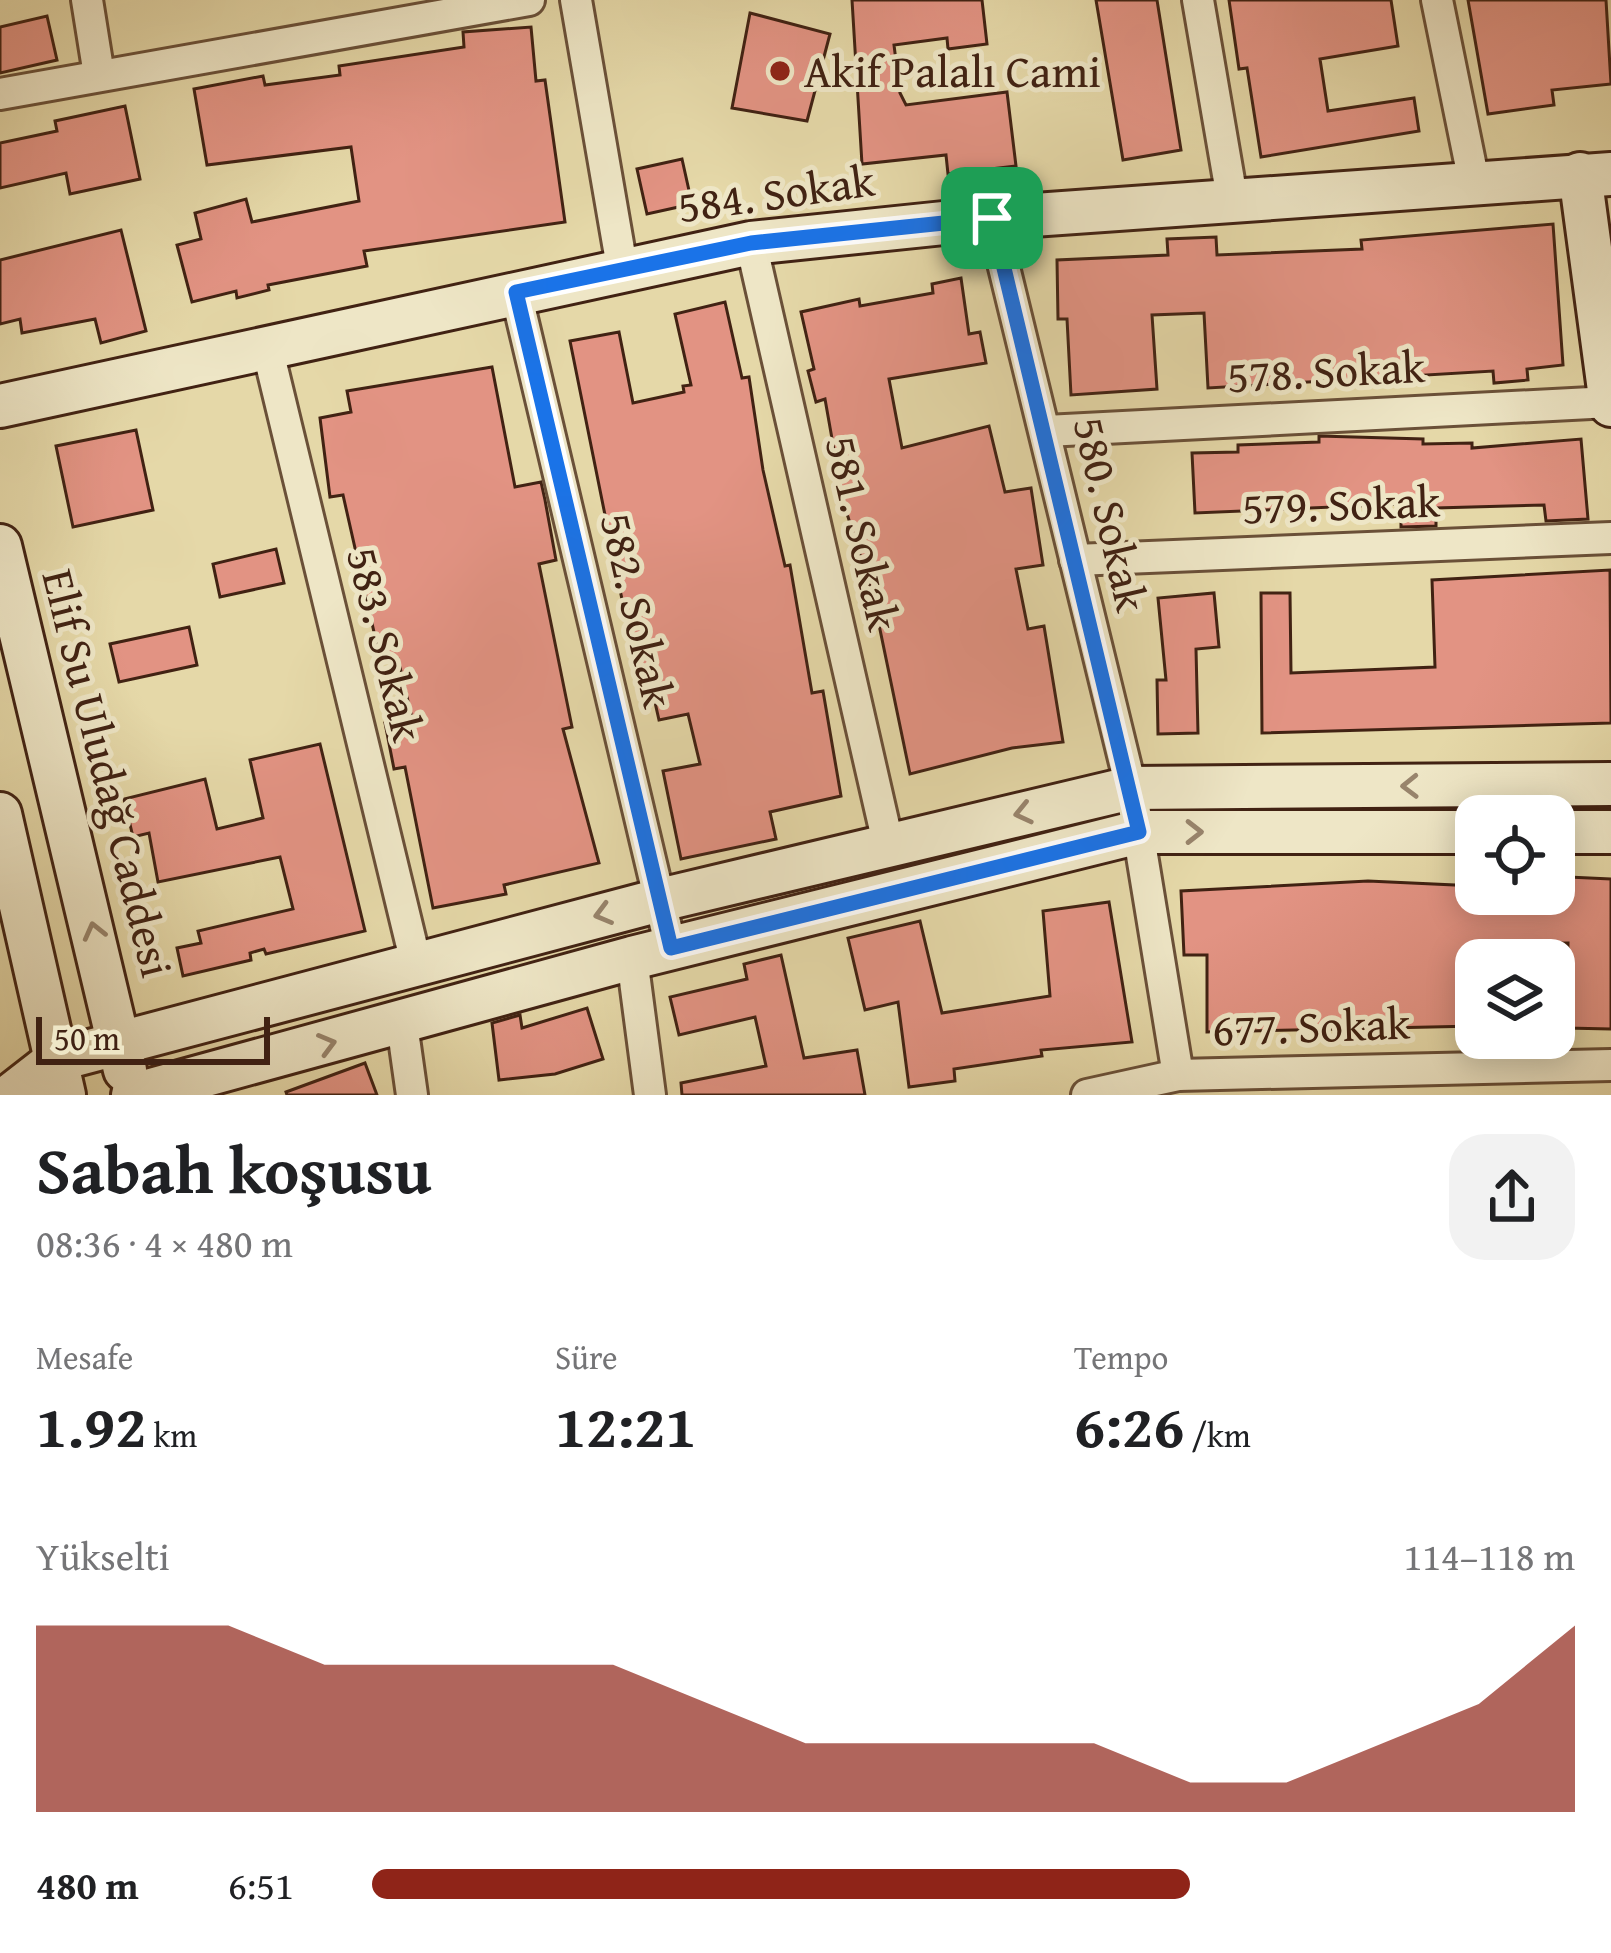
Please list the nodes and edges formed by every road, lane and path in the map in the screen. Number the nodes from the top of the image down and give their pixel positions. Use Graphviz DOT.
graph roads {
  1 [pos="87,0"];
  2 [pos="530,0"];
  3 [pos="576,0"];
  4 [pos="1198,0"];
  5 [pos="1437,0"];
  6 [pos="99,75"];
  7 [pos="0,94"];
  8 [pos="1595,174"];
  9 [pos="1474,182"];
  10 [pos="1232,198"];
  11 [pos="992,218"];
  12 [pos="751,243"];
  13 [pos="622,268"];
  14 [pos="516,292"];
  15 [pos="1606,319"];
  16 [pos="267,346"];
  17 [pos="1611,403"];
  18 [pos="0,406"];
  19 [pos="1046,430"];
  20 [pos="1611,538"];
  21 [pos="0,546"];
  22 [pos="1075,560"];
  23 [pos="1611,784"];
  24 [pos="1131,788"];
  25 [pos="0,814"];
  26 [pos="1139,832"];
  27 [pos="1455,832"];
  28 [pos="1575,832"];
  29 [pos="1611,832"];
  30 [pos="888,843"];
  31 [pos="660,900"];
  32 [pos="652,953"];
  33 [pos="416,963"];
  34 [pos="402,1024"];
  35 [pos="122,1044"];
  36 [pos="1611,1065"];
  37 [pos="1178,1075"];
  38 [pos="60,1078"];
  39 [pos="1447,1081"];
  40 [pos="10,1095"];
  41 [pos="131,1095"];
  42 [pos="412,1095"];
  43 [pos="650,1095"];
  44 [pos="1088,1095"];
  1 -- 6 [label="street"];
  2 -- 6 [label="street"];
  3 -- 13 [label="street"];
  4 -- 10 [label="street"];
  5 -- 9 [label="street"];
  6 -- 7 [label="street"];
  8 -- 9 [label="street, 584. Sokak"];
  8 -- 15 [label="street"];
  9 -- 10 [label="street, 584. Sokak"];
  10 -- 11 [label="street, 584. Sokak"];
  11 -- 12 [label="street, 584. Sokak"];
  11 -- 19 [label="street, 580. Sokak"];
  12 -- 13 [label="street, 584. Sokak"];
  12 -- 30 [label="street, 581. Sokak"];
  13 -- 14 [label="street, 584. Sokak"];
  14 -- 16 [label="street, 584. Sokak"];
  14 -- 31 [label="street, 582. Sokak"];
  15 -- 17 [label="street"];
  16 -- 18 [label="street, 584. Sokak"];
  16 -- 33 [label="street, 583. Sokak"];
  17 -- 19 [label="street, 578. Sokak"];
  19 -- 22 [label="street, 580. Sokak"];
  20 -- 22 [label="street, 579. Sokak"];
  35 -- 21 [label="street, Elif Su Uludağ Caddesi, one-way"];
  22 -- 24 [label="street, 580. Sokak"];
  23 -- 24 [label="street, one-way"];
  24 -- 26 [label="street, 580. Sokak"];
  24 -- 30 [label="street, one-way"];
  25 -- 38 [label="street"];
  26 -- 27 [label="street, one-way"];
  26 -- 32 [label="street"];
  26 -- 37 [label="street, 580. Sokak"];
  28 -- 29 [label="street"];
  30 -- 31 [label="street"];
  31 -- 32 [label="street, 582. Sokak"];
  31 -- 33 [label="street, one-way"];
  32 -- 34 [label="street"];
  32 -- 43 [label="street, 582. Sokak"];
  33 -- 35 [label="street"];
  41 -- 34 [label="street, one-way"];
  34 -- 42 [label="street"];
  35 -- 38 [label="street"];
  35 -- 41 [label="street, Elif Su Uludağ Caddesi"];
  36 -- 39 [label="street, 677. Sokak"];
  37 -- 39 [label="street, 677. Sokak"];
  37 -- 44 [label="street, 677. Sokak"];
  38 -- 40 [label="street"];
}
